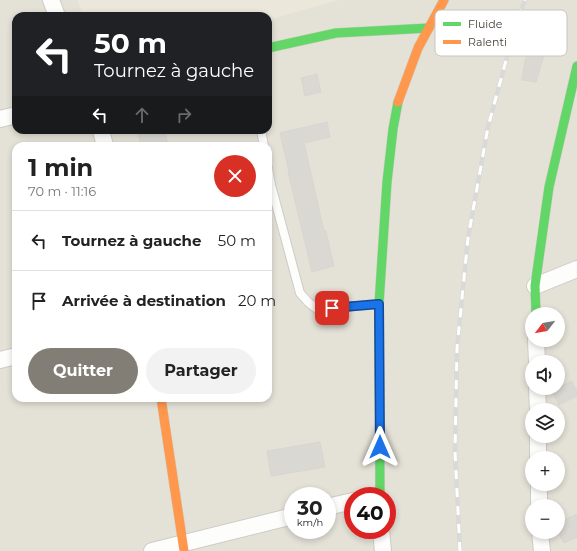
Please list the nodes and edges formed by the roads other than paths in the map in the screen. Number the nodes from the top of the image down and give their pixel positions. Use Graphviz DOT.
graph roads {
  1 [pos="51,0"];
  2 [pos="444,0"];
  3 [pos="439,10"];
  4 [pos="56,12"];
  5 [pos="435,17"];
  6 [pos="429,28"];
  7 [pos="272,47"];
  8 [pos="577,66"];
  9 [pos="12,116"];
  10 [pos="0,119"];
  11 [pos="272,189"];
  12 [pos="577,269"];
  13 [pos="535,286"];
  14 [pos="379,304"];
  15 [pos="536,307"];
  16 [pos="12,357"];
  17 [pos="0,360"];
  18 [pos="163,402"];
  19 [pos="378,487"];
  20 [pos="284,519"];
  21 [pos="382,539"];
  22 [pos="541,539"];
  23 [pos="183,547"];
  24 [pos="152,551"];
  25 [pos="383,551"];
  26 [pos="542,551"];
  1 -- 4 [label="street"];
  2 -- 3 [label="street"];
  5 -- 6 [label="street"];
  6 -- 7 [label="street"];
  6 -- 14 [label="street"];
  8 -- 13 [label="street"];
  9 -- 10 [label="street"];
  11 -- 14 [label="lane"];
  12 -- 13 [label="street"];
  13 -- 15 [label="street"];
  14 -- 19 [label="street"];
  16 -- 17 [label="street"];
  18 -- 23 [label="street"];
  20 -- 23 [label="street"];
  21 -- 25 [label="street"];
  22 -- 26 [label="street"];
  23 -- 24 [label="street"];
}
